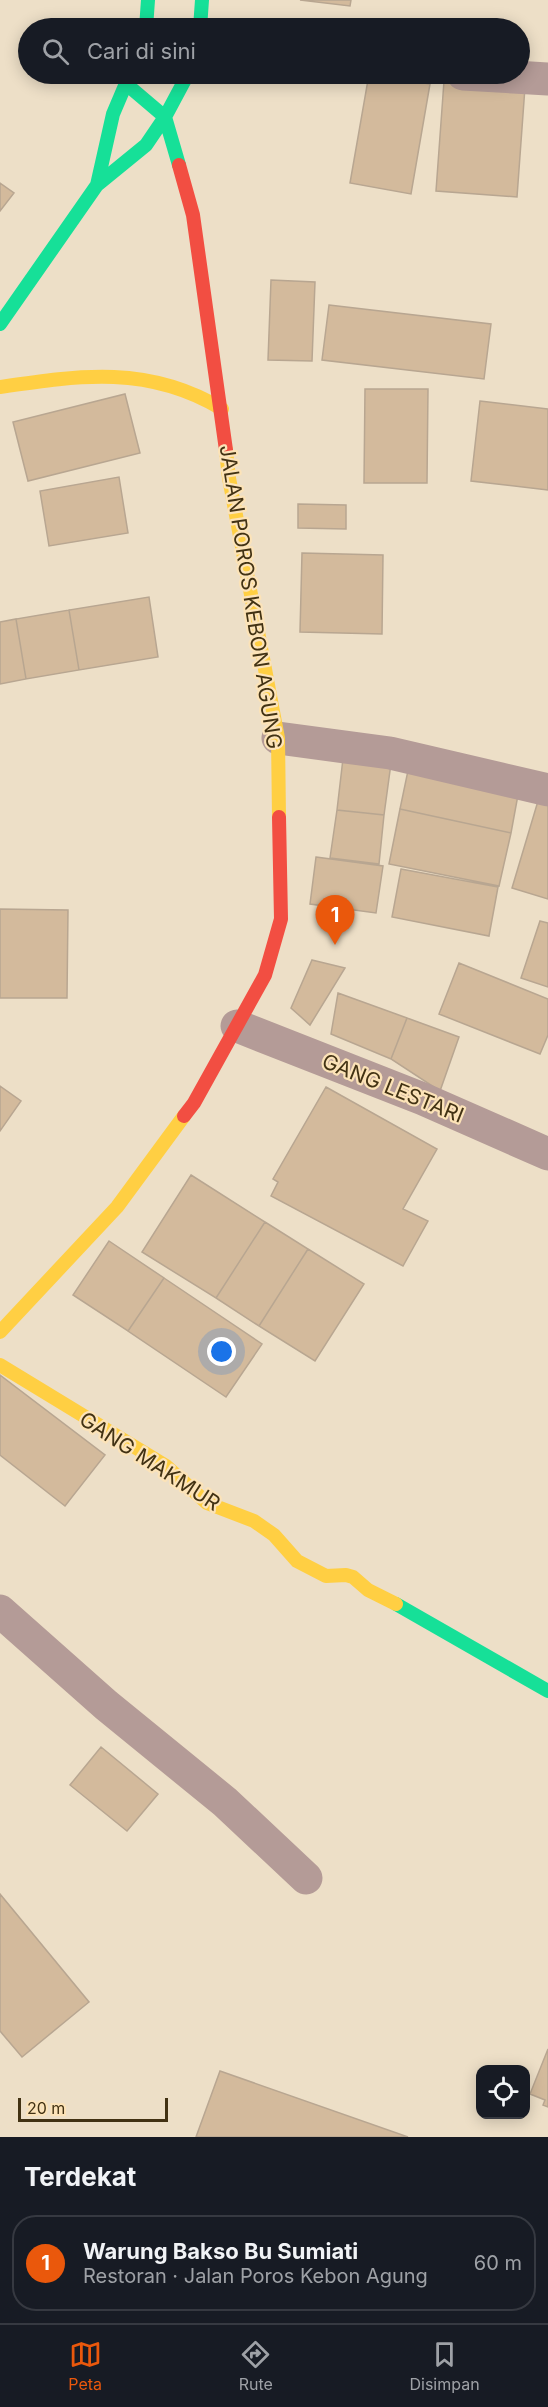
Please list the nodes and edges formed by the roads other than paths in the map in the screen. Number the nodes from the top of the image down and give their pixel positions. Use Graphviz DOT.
graph roads {
  1 [pos="148,0"];
  2 [pos="202,0"];
  3 [pos="147,18"];
  4 [pos="201,18"];
  5 [pos="530,78"];
  6 [pos="548,79"];
  7 [pos="126,84"];
  8 [pos="134,84"];
  9 [pos="183,84"];
  10 [pos="165,117"];
  11 [pos="98,185"];
  12 [pos="0,324"];
  13 [pos="0,387"];
  14 [pos="222,409"];
  15 [pos="278,738"];
  16 [pos="548,790"];
  17 [pos="237,1026"];
  18 [pos="548,1154"];
  19 [pos="0,1332"];
  20 [pos="0,1365"];
  21 [pos="0,1611"];
  22 [pos="548,1691"];
  23 [pos="306,1878"];
  1 -- 3 [label="main road"];
  2 -- 4 [label="main road"];
  5 -- 6 [label="street"];
  7 -- 11 [label="main road"];
  8 -- 10 [label="main road"];
  9 -- 10 [label="main road"];
  10 -- 11 [label="main road"];
  10 -- 14 [label="main road, JALAN POROS KEBON AGUNG"];
  11 -- 12 [label="main road"];
  13 -- 14 [label="main road"];
  14 -- 15 [label="main road, JALAN POROS KEBON AGUNG"];
  15 -- 16 [label="street"];
  15 -- 17 [label="main road, JALAN POROS KEBON AGUNG"];
  17 -- 18 [label="street, GANG LESTARI"];
  17 -- 19 [label="main road, JALAN POROS KEBON AGUNG"];
  20 -- 22 [label="main road, GANG MAKMUR"];
  21 -- 23 [label="street"];
}
